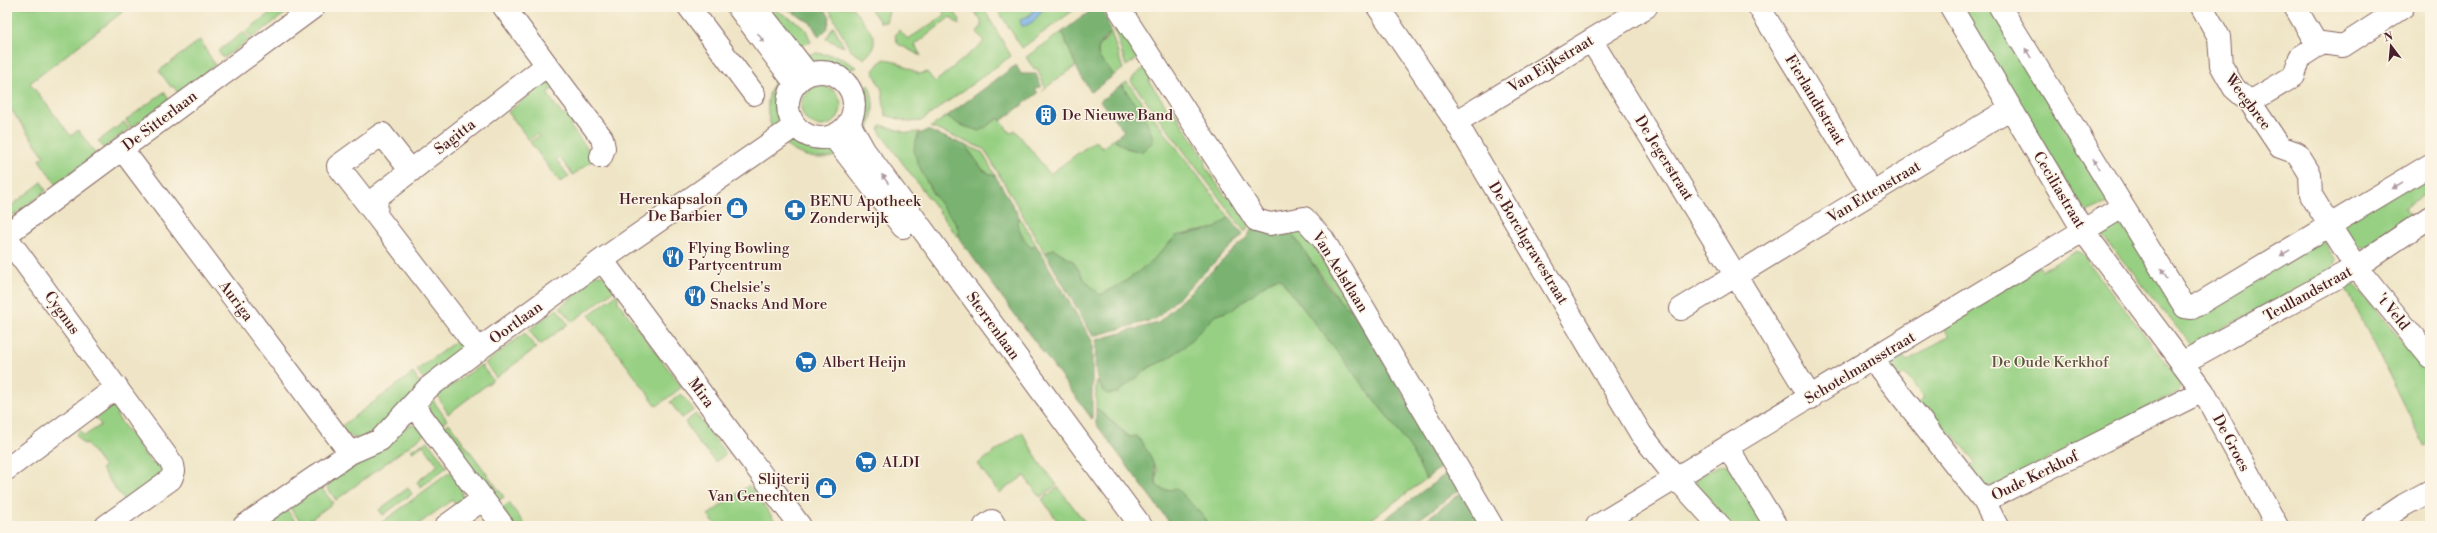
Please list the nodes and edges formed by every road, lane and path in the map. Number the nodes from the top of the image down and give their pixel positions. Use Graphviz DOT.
graph roads {
  1 [pos="314,7"];
  2 [pos="504,7"];
  3 [pos="689,7"];
  4 [pos="738,7"];
  5 [pos="756,7"];
  6 [pos="1378,7"];
  7 [pos="1646,7"];
  8 [pos="1759,7"];
  9 [pos="1951,7"];
  10 [pos="2000,7"];
  11 [pos="2202,7"];
  12 [pos="2295,7"];
  13 [pos="2403,7"];
  14 [pos="1121,8"];
  15 [pos="1591,40"];
  16 [pos="2318,46"];
  17 [pos="547,65"];
  18 [pos="802,78"];
  19 [pos="754,94"];
  20 [pos="2250,102"];
  21 [pos="2011,108"];
  22 [pos="1456,122"];
  23 [pos="795,126"];
  24 [pos="841,130"];
  25 [pos="122,149"];
  26 [pos="601,157"];
  27 [pos="2430,166"];
  28 [pos="411,171"];
  29 [pos="1872,193"];
  30 [pos="2122,207"];
  31 [pos="376,215"];
  32 [pos="2430,217"];
  33 [pos="2330,226"];
  34 [pos="2084,232"];
  35 [pos="7,234"];
  36 [pos="7,238"];
  37 [pos="602,260"];
  38 [pos="2356,267"];
  39 [pos="1736,275"];
  40 [pos="1681,309"];
  41 [pos="479,350"];
  42 [pos="2430,357"];
  43 [pos="1873,360"];
  44 [pos="2182,363"];
  45 [pos="117,387"];
  46 [pos="2203,391"];
  47 [pos="1811,398"];
  48 [pos="414,406"];
  49 [pos="1728,448"];
  50 [pos="350,453"];
  51 [pos="7,469"];
  52 [pos="1677,479"];
  53 [pos="2430,491"];
  54 [pos="483,499"];
  55 [pos="1984,501"];
  56 [pos="2430,501"];
  57 [pos="106,526"];
  58 [pos="244,526"];
  59 [pos="446,526"];
  60 [pos="503,526"];
  61 [pos="800,526"];
  62 [pos="985,526"];
  63 [pos="995,526"];
  64 [pos="1127,526"];
  65 [pos="1141,526"];
  66 [pos="1492,526"];
  67 [pos="1597,526"];
  68 [pos="1720,526"];
  69 [pos="1776,526"];
  70 [pos="1997,526"];
  71 [pos="2277,526"];
  72 [pos="2374,526"];
  73 [pos="2398,526"];
  1 -- 25 [label="street, De Sitterlaan"];
  2 -- 17 [label="street"];
  3 -- 19 [label="street"];
  4 -- 18 [label="street, one-way"];
  5 -- 18 [label="street"];
  6 -- 22 [label="street, De Borchgravestraat"];
  7 -- 15 [label="street, Van Eijkstraat"];
  8 -- 29 [label="street, Fierlandtstraat"];
  9 -- 21 [label="street, Ceciliastraat"];
  30 -- 10 [label="street, one-way"];
  11 -- 20 [label="street, Weegbree"];
  12 -- 16 [label="street"];
  13 -- 16 [label="street"];
  14 -- 66 [label="street, Van Aelstlaan"];
  15 -- 22 [label="street, Van Eijkstraat"];
  15 -- 39 [label="street, De Jegerstraat"];
  16 -- 20 [label="street"];
  17 -- 26 [label="street"];
  17 -- 28 [label="street, Sagitta"];
  18 -- 23 [label="street"];
  18 -- 24 [label="street"];
  20 -- 33 [label="street, Weegbree"];
  21 -- 29 [label="street, Van Ettenstraat"];
  21 -- 34 [label="street, Ceciliastraat"];
  22 -- 52 [label="street, De Borchgravestraat"];
  23 -- 24 [label="street"];
  23 -- 37 [label="street, Oortlaan"];
  24 -- 64 [label="street, Sterrenlaan"];
  65 -- 24 [label="street, Sterrenlaan, one-way"];
  25 -- 35 [label="street, De Sitterlaan"];
  25 -- 50 [label="street, Auriga"];
  27 -- 33 [label="street, one-way"];
  28 -- 31 [label="street, Sagitta"];
  28 -- 31 [label="street"];
  29 -- 39 [label="street, Van Ettenstraat"];
  33 -- 30 [label="street, one-way"];
  30 -- 34 [label="street, Schotelmansstraat"];
  31 -- 41 [label="street"];
  32 -- 38 [label="street, Teullandstraat"];
  33 -- 38 [label="street, Weegbree"];
  34 -- 43 [label="street, Schotelmansstraat"];
  34 -- 44 [label="street, Ceciliastraat"];
  36 -- 45 [label="street, Cygnus"];
  37 -- 41 [label="street, Oortlaan"];
  37 -- 61 [label="street, Mira"];
  38 -- 42 [label="street, 't Veld"];
  38 -- 44 [label="street, Teullandstraat"];
  39 -- 40 [label="street"];
  39 -- 47 [label="street, De Jegerstraat"];
  41 -- 48 [label="street, Oortlaan"];
  43 -- 47 [label="street, Schotelmansstraat"];
  43 -- 55 [label="street, Oude Kerkhof"];
  44 -- 46 [label="street, De Groes"];
  45 -- 51 [label="street"];
  45 -- 57 [label="street, Cygnus"];
  46 -- 55 [label="street, Oude Kerkhof"];
  46 -- 71 [label="street, De Groes"];
  47 -- 49 [label="street, Schotelmansstraat"];
  48 -- 50 [label="street, Oortlaan"];
  48 -- 54 [label="street"];
  49 -- 52 [label="street, Schotelmansstraat"];
  49 -- 69 [label="street"];
  50 -- 58 [label="street, Oortlaan"];
  52 -- 67 [label="street, Schotelmansstraat"];
  52 -- 68 [label="street, De Borchgravestraat"];
  53 -- 72 [label="street"];
  54 -- 59 [label="street"];
  54 -- 60 [label="street"];
  55 -- 70 [label="street"];
  56 -- 73 [label="street"];
  62 -- 63 [label="street"];
}
